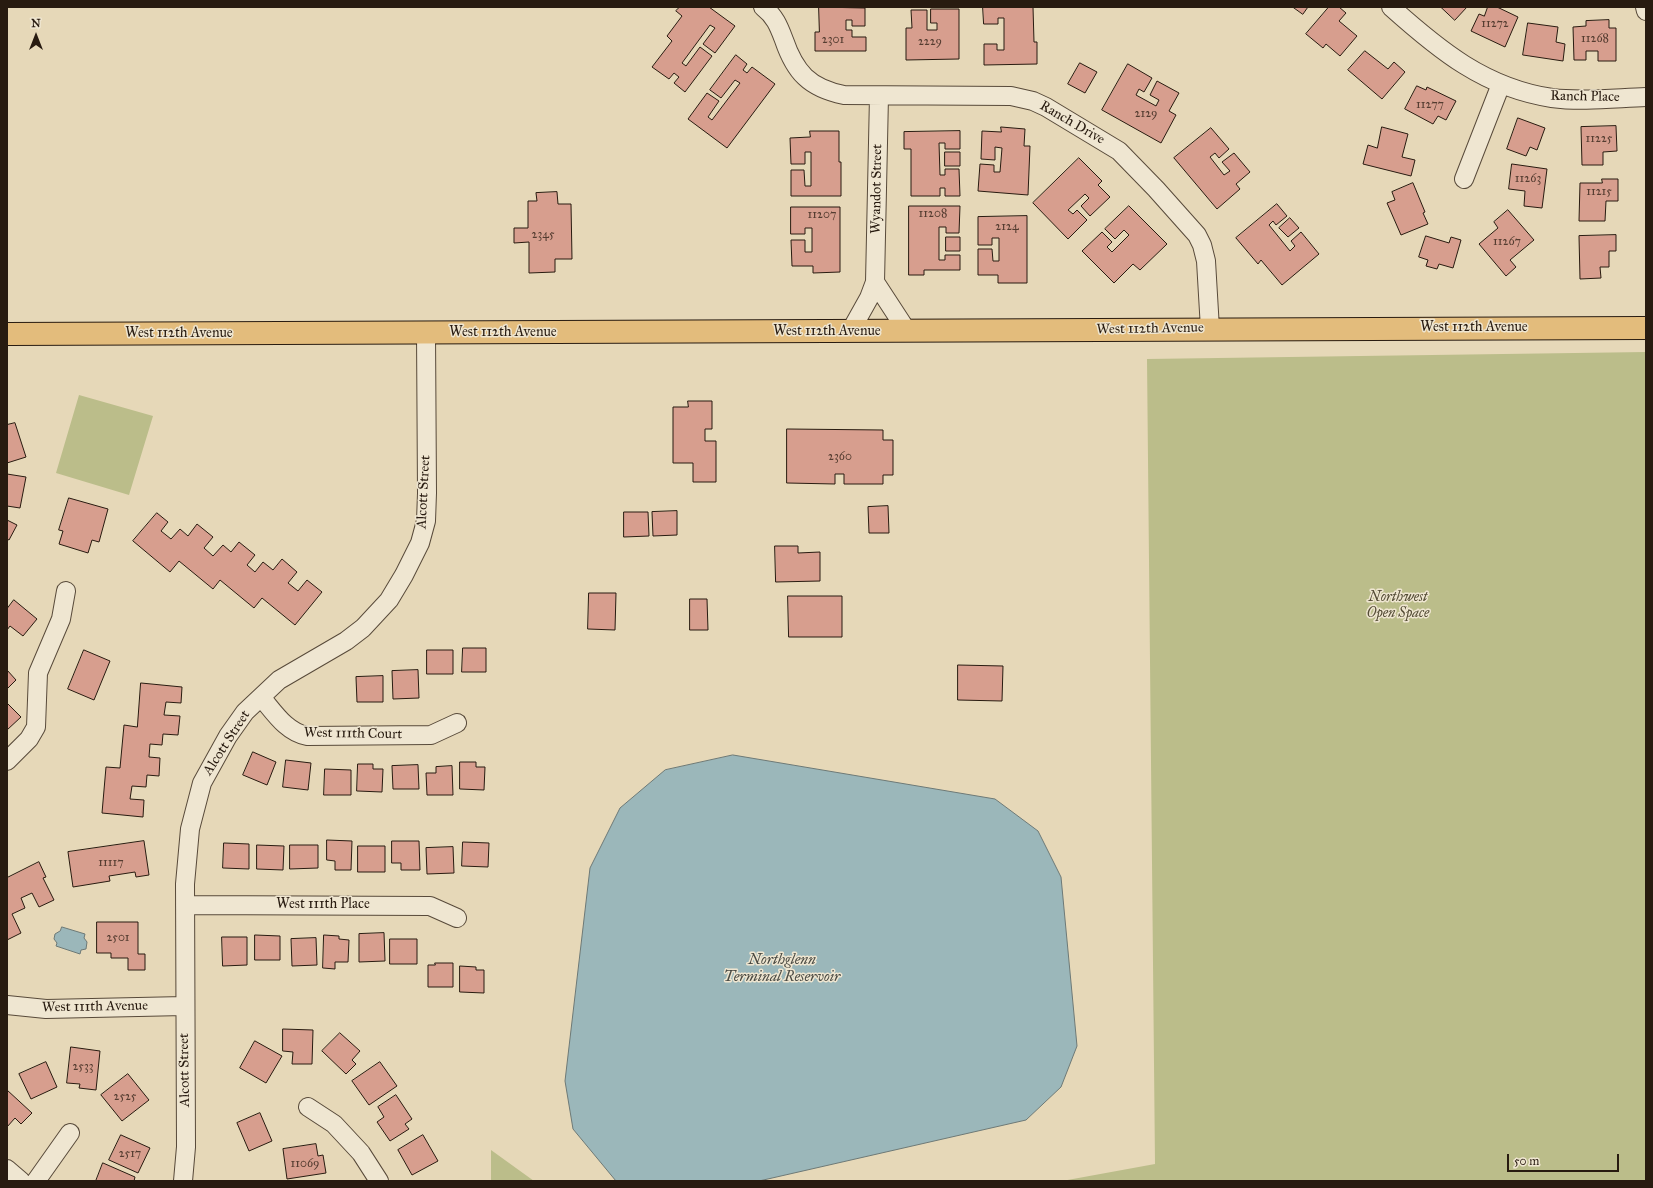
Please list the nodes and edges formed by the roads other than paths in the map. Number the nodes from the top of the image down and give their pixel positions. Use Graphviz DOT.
graph roads {
  1 [pos="763,7"];
  2 [pos="1391,7"];
  3 [pos="1645,7"];
  4 [pos="1646,11"];
  5 [pos="1501,84"];
  6 [pos="879,96"];
  7 [pos="1646,97"];
  8 [pos="1464,179"];
  9 [pos="875,282"];
  10 [pos="1210,328"];
  11 [pos="1646,328"];
  12 [pos="907,331"];
  13 [pos="850,332"];
  14 [pos="426,333"];
  15 [pos="7,334"];
  16 [pos="66,591"];
  17 [pos="261,696"];
  18 [pos="457,723"];
  19 [pos="7,761"];
  20 [pos="186,905"];
  21 [pos="457,918"];
  22 [pos="7,1004"];
  23 [pos="184,1006"];
  24 [pos="308,1108"];
  25 [pos="70,1133"];
  26 [pos="7,1169"];
  27 [pos="21,1181"];
  28 [pos="36,1181"];
  29 [pos="183,1181"];
  30 [pos="379,1181"];
  1 -- 6 [label="street, Ranch Drive"];
  2 -- 5 [label="street, Ranch Place"];
  3 -- 4 [label="street"];
  5 -- 7 [label="street, Ranch Place"];
  5 -- 8 [label="street"];
  6 -- 9 [label="street, Wyandot Street"];
  6 -- 10 [label="street, Ranch Drive"];
  9 -- 12 [label="street"];
  9 -- 13 [label="street, Wyandot Street"];
  10 -- 11 [label="main road, West 112th Avenue"];
  10 -- 12 [label="main road, West 112th Avenue"];
  12 -- 13 [label="main road, West 112th Avenue"];
  13 -- 14 [label="main road, West 112th Avenue"];
  14 -- 15 [label="main road, West 112th Avenue"];
  14 -- 17 [label="street, Alcott Street"];
  16 -- 19 [label="street"];
  17 -- 18 [label="street, West 111th Court"];
  17 -- 20 [label="street, Alcott Street"];
  20 -- 21 [label="street, West 111th Place"];
  20 -- 23 [label="street, Alcott Street"];
  22 -- 23 [label="street, West 111th Avenue"];
  23 -- 29 [label="street, Alcott Street"];
  24 -- 30 [label="street"];
  25 -- 28 [label="street"];
  26 -- 27 [label="street"];
}
